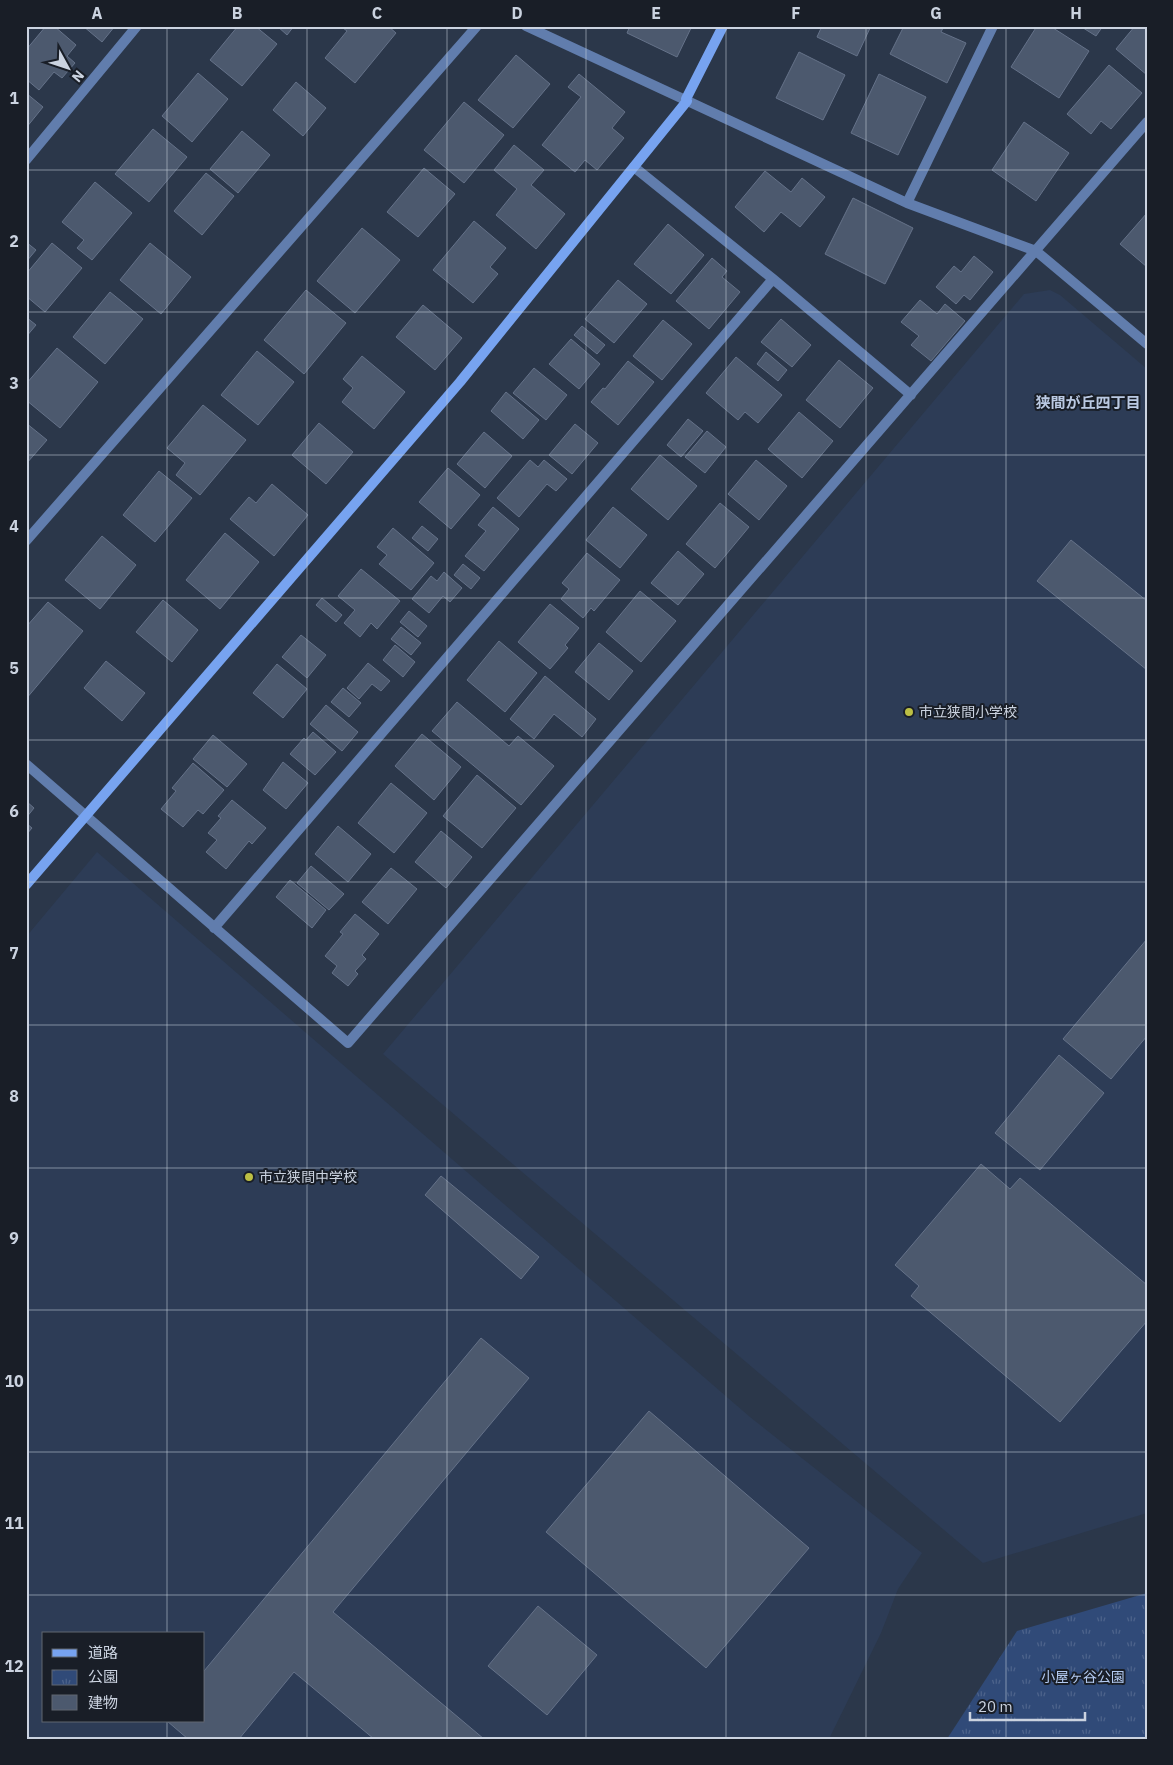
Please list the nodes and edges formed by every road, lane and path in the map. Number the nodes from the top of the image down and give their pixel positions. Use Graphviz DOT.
graph roads {
  1 [pos="137,26"];
  2 [pos="477,26"];
  3 [pos="526,26"];
  4 [pos="723,26"];
  5 [pos="993,26"];
  6 [pos="687,101"];
  7 [pos="1147,122"];
  8 [pos="26,160"];
  9 [pos="634,167"];
  10 [pos="907,203"];
  11 [pos="1036,251"];
  12 [pos="772,279"];
  13 [pos="1147,344"];
  14 [pos="911,395"];
  15 [pos="26,541"];
  16 [pos="26,764"];
  17 [pos="85,816"];
  18 [pos="26,885"];
  19 [pos="214,928"];
  1 -- 8 [label="street"];
  2 -- 15 [label="street"];
  3 -- 6 [label="street"];
  4 -- 6 [label="street"];
  5 -- 10 [label="street"];
  6 -- 9 [label="street"];
  6 -- 10 [label="street"];
  7 -- 11 [label="street"];
  9 -- 12 [label="street"];
  9 -- 17 [label="street"];
  10 -- 11 [label="street"];
  11 -- 13 [label="street"];
  11 -- 14 [label="street"];
  12 -- 14 [label="street"];
  12 -- 19 [label="street"];
  14 -- 19 [label="street"];
  16 -- 17 [label="street"];
  17 -- 18 [label="street"];
  17 -- 19 [label="street"];
}
